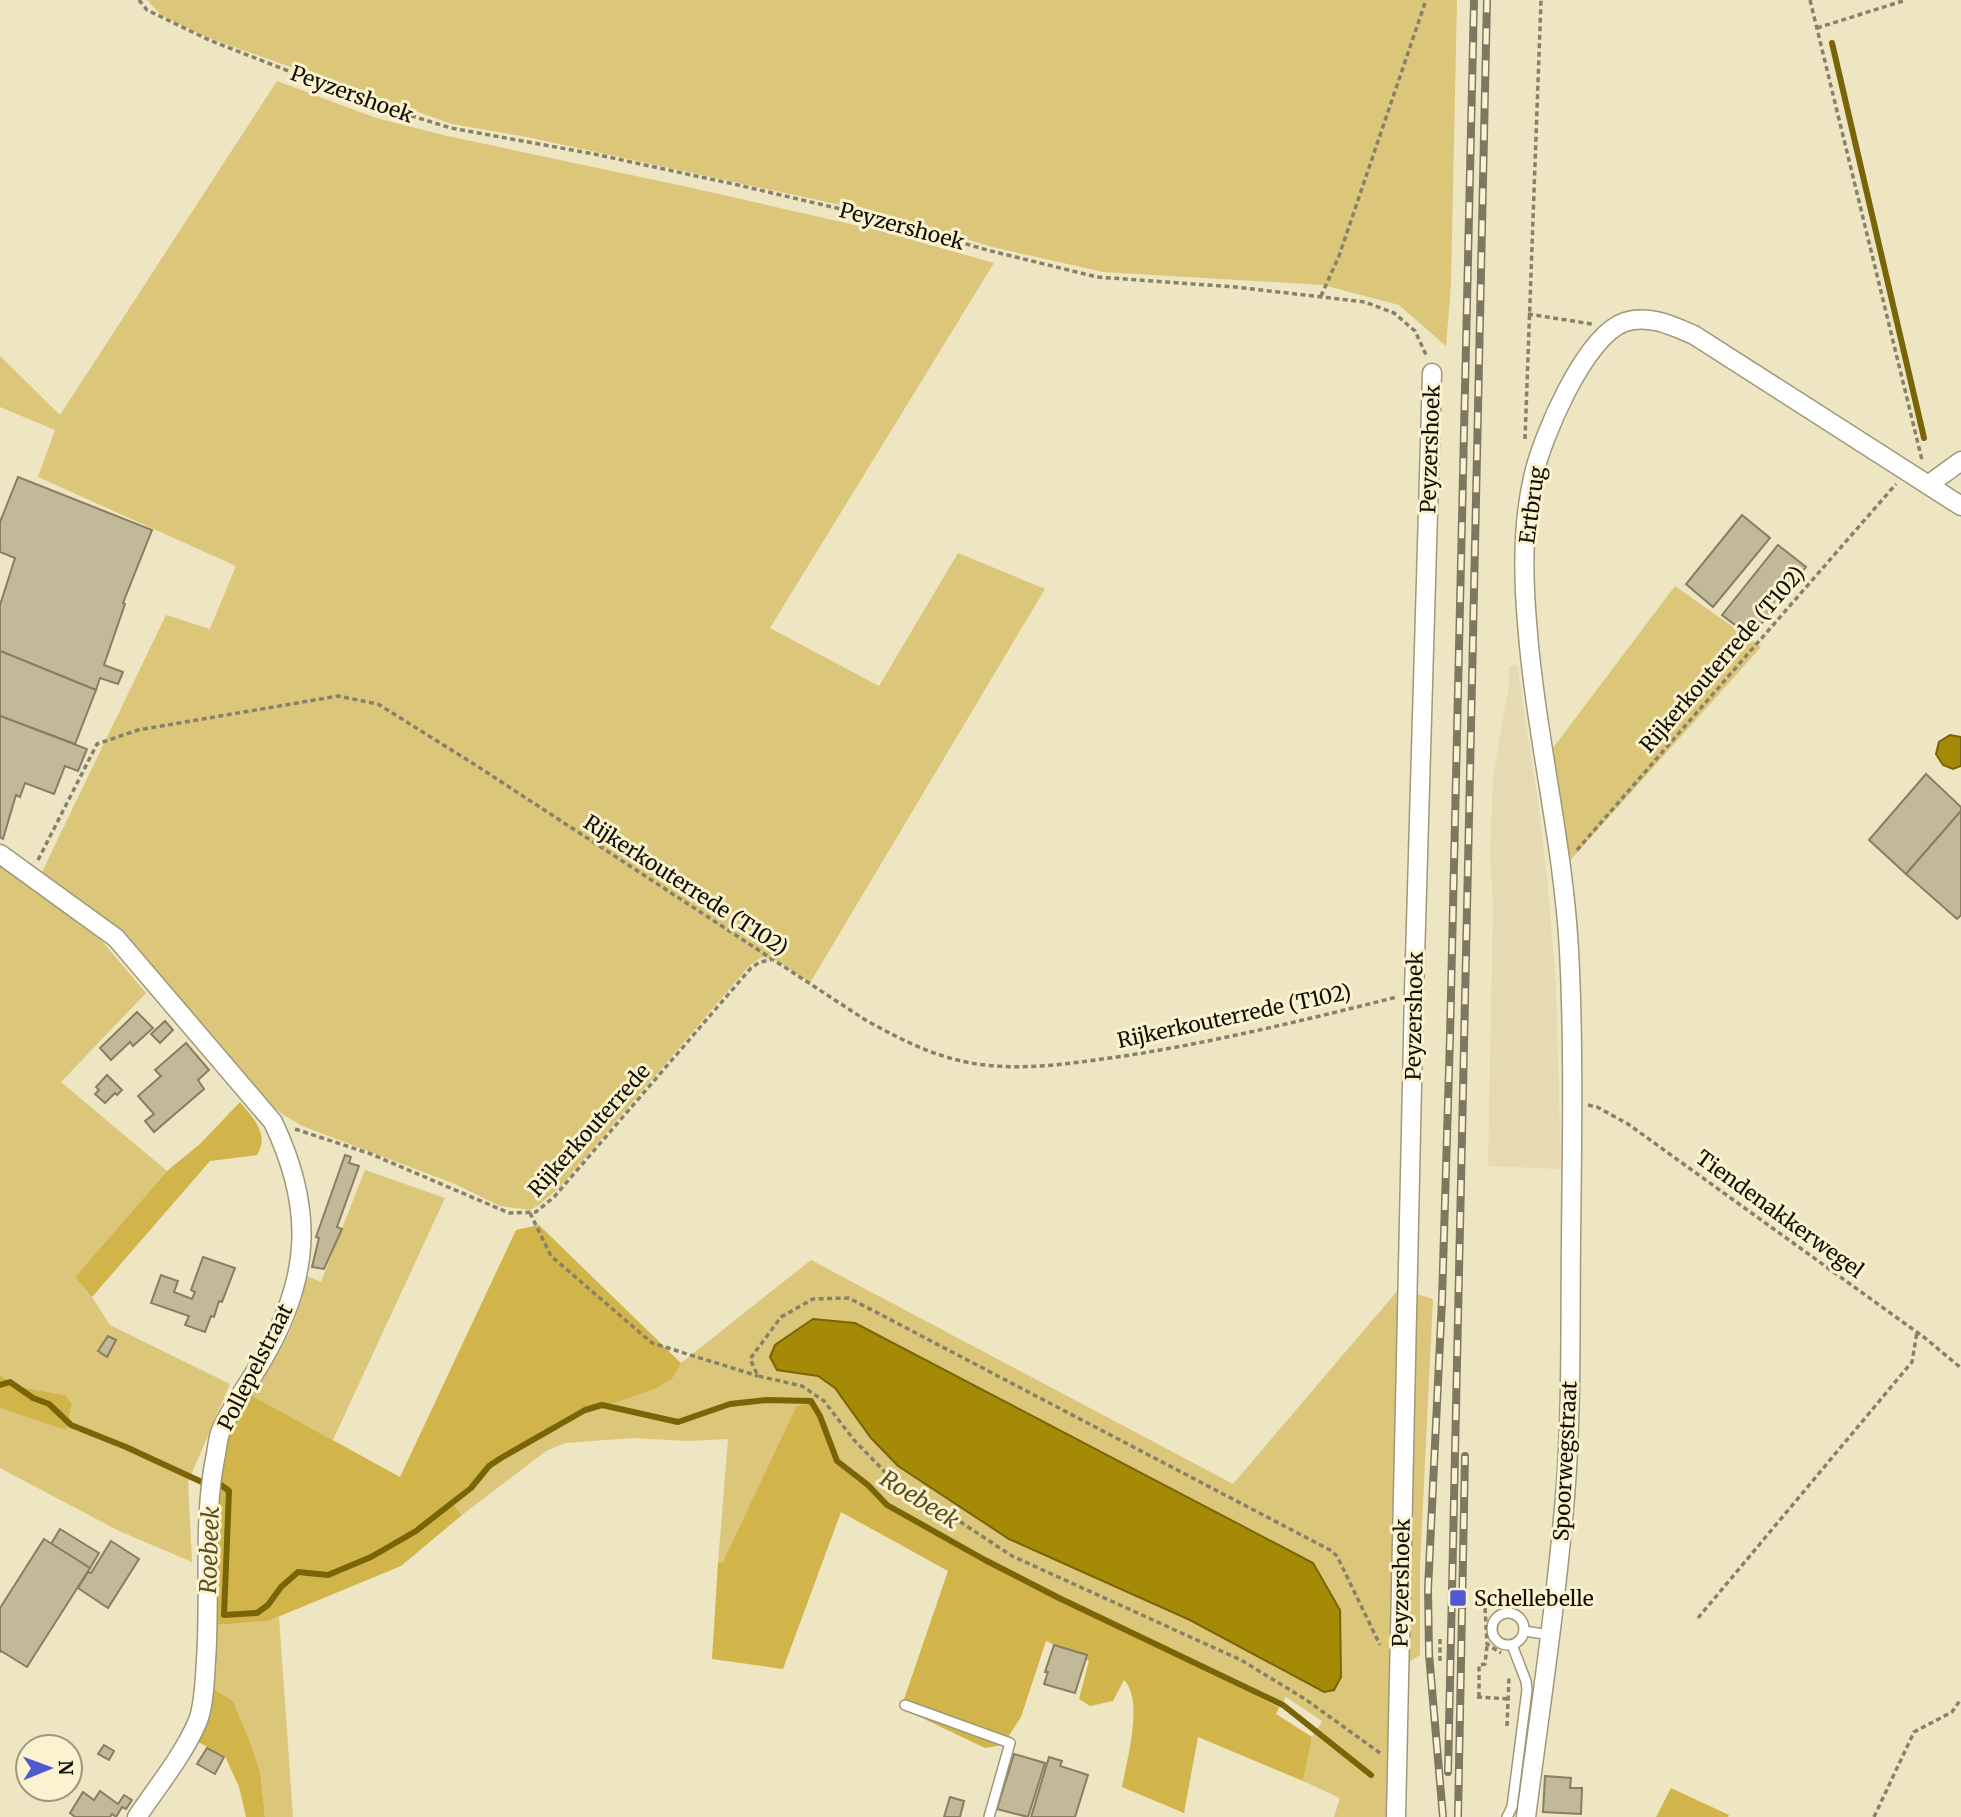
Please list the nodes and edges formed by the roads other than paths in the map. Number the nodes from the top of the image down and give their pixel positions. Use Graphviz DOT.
graph roads {
  1 [pos="1432,373"];
  2 [pos="1961,461"];
  3 [pos="1928,485"];
  4 [pos="1961,506"];
  5 [pos="0,854"];
  6 [pos="1572,1103"];
  7 [pos="1524,1631"];
  8 [pos="1550,1635"];
  9 [pos="1512,1644"];
  10 [pos="905,1705"];
  11 [pos="137,1817"];
  12 [pos="989,1817"];
  13 [pos="1396,1817"];
  14 [pos="1507,1817"];
  15 [pos="1526,1817"];
  1 -- 13 [label="street, Peyzershoek"];
  2 -- 3 [label="street"];
  3 -- 4 [label="street"];
  3 -- 6 [label="street, Ertbrug"];
  5 -- 11 [label="street, Pollepelstraat"];
  6 -- 8 [label="street, Spoorwegstraat"];
  7 -- 8 [label="lane"];
  7 -- 9 [label="lane"];
  7 -- 9 [label="lane"];
  8 -- 15 [label="street, Spoorwegstraat"];
  9 -- 14 [label="lane"];
  10 -- 12 [label="lane"];
}
